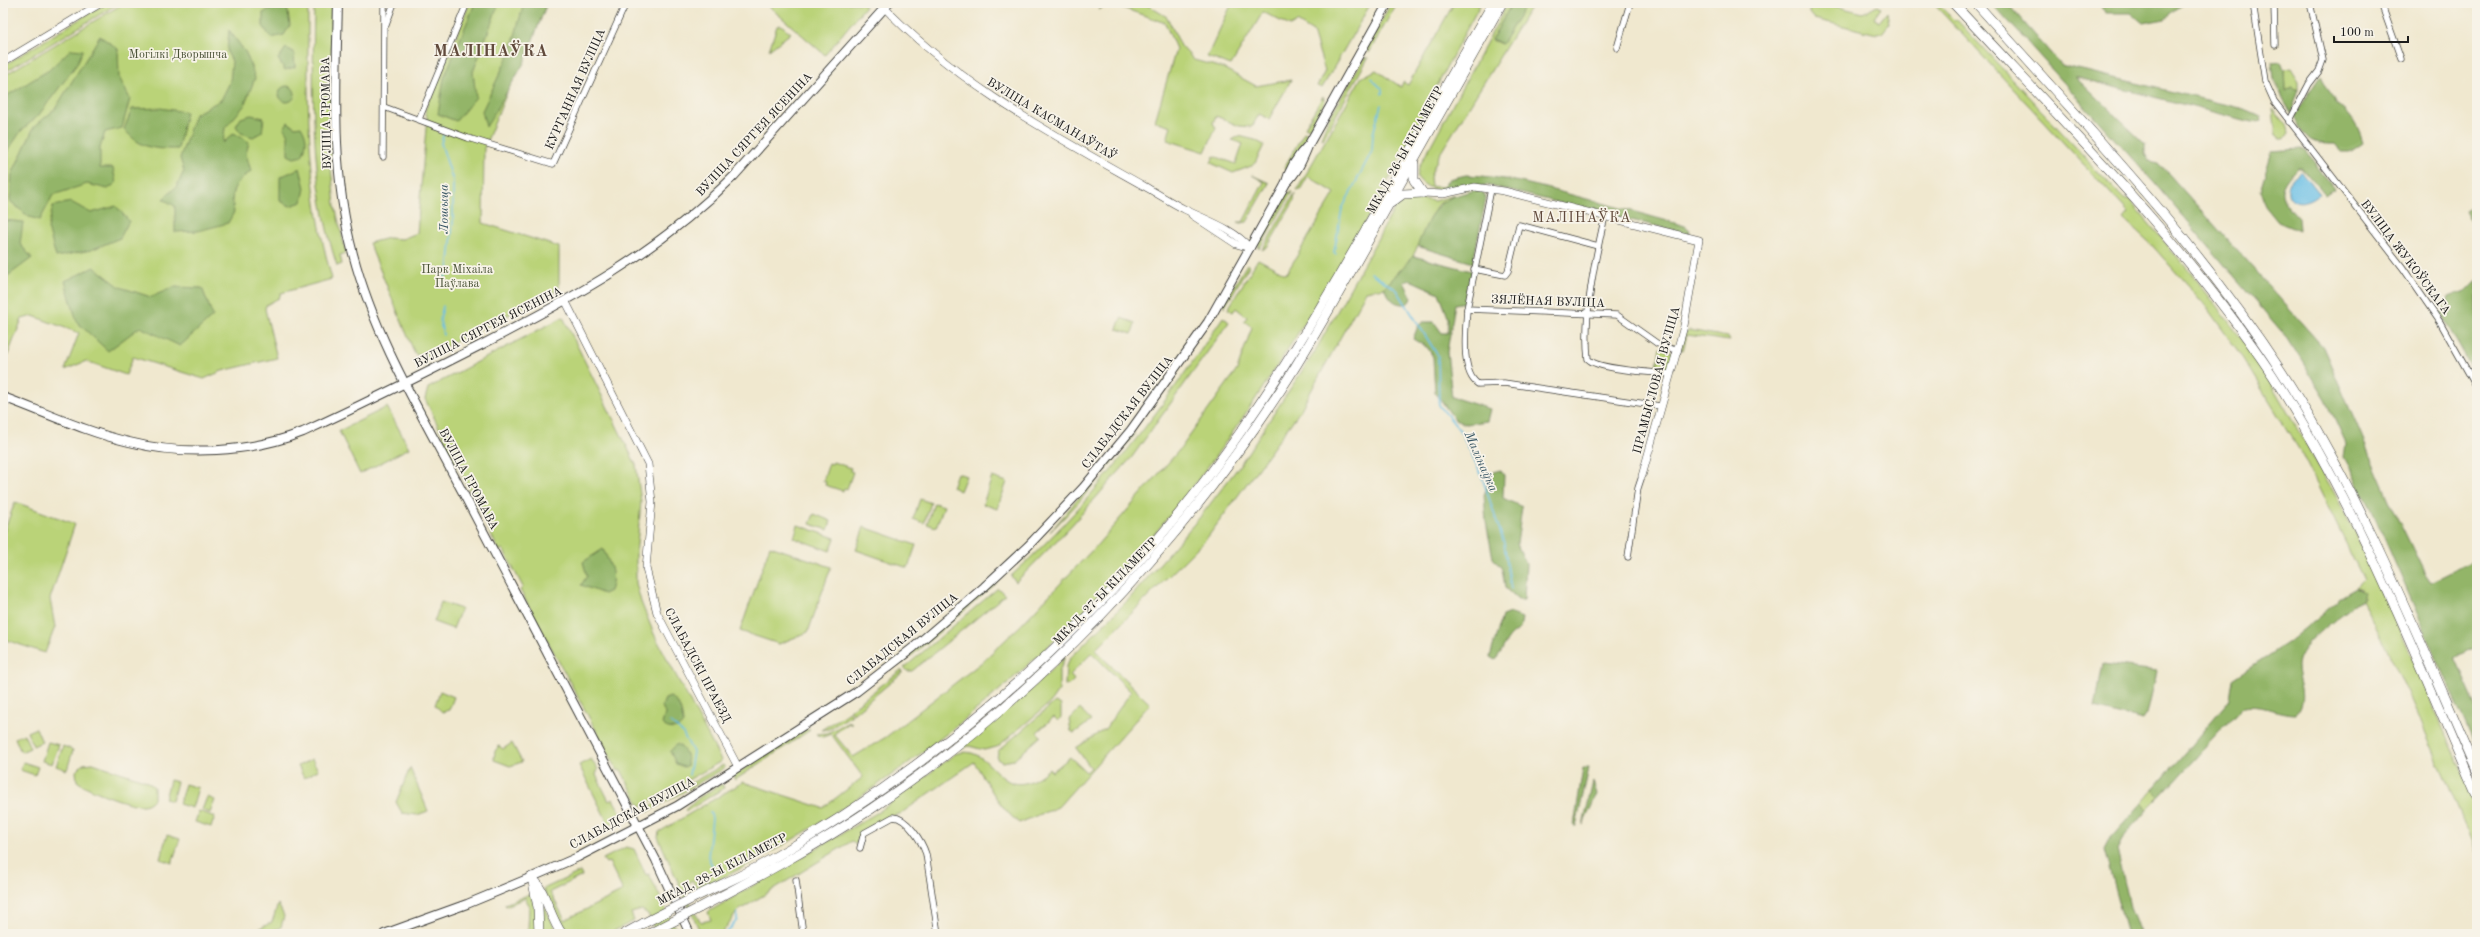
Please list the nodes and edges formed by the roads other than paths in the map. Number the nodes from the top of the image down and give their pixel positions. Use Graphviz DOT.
graph roads {
  1 [pos="101,3"];
  2 [pos="338,3"];
  3 [pos="384,3"];
  4 [pos="394,3"];
  5 [pos="467,3"];
  6 [pos="626,3"];
  7 [pos="1388,3"];
  8 [pos="1493,3"];
  9 [pos="1502,3"];
  10 [pos="1630,3"];
  11 [pos="1954,3"];
  12 [pos="1976,3"];
  13 [pos="2253,3"];
  14 [pos="2274,3"];
  15 [pos="2310,3"];
  16 [pos="2381,3"];
  17 [pos="884,5"];
  18 [pos="384,29"];
  19 [pos="2275,45"];
  20 [pos="1617,48"];
  21 [pos="2401,59"];
  22 [pos="3,62"];
  23 [pos="384,107"];
  24 [pos="419,119"];
  25 [pos="2289,122"];
  26 [pos="383,157"];
  27 [pos="1416,158"];
  28 [pos="1491,189"];
  29 [pos="1423,193"];
  30 [pos="1388,205"];
  31 [pos="1605,216"];
  32 [pos="1598,246"];
  33 [pos="1250,248"];
  34 [pos="1474,269"];
  35 [pos="566,302"];
  36 [pos="1325,307"];
  37 [pos="1468,309"];
  38 [pos="1589,314"];
  39 [pos="1678,351"];
  40 [pos="1670,374"];
  41 [pos="406,383"];
  42 [pos="2477,388"];
  43 [pos="3,397"];
  44 [pos="1660,406"];
  45 [pos="1642,476"];
  46 [pos="1628,557"];
  47 [pos="738,767"];
  48 [pos="2477,771"];
  49 [pos="2477,796"];
  50 [pos="830,823"];
  51 [pos="638,826"];
  52 [pos="835,832"];
  53 [pos="860,848"];
  54 [pos="532,877"];
  55 [pos="796,880"];
  56 [pos="384,934"];
  57 [pos="539,934"];
  58 [pos="562,934"];
  59 [pos="624,934"];
  60 [pos="649,934"];
  61 [pos="690,934"];
  62 [pos="803,934"];
  63 [pos="938,934"];
  1 -- 22 [label="street"];
  2 -- 41 [label="main road, ВУЛІЦА ГРОМАВА"];
  3 -- 18 [label="street"];
  4 -- 18 [label="street"];
  5 -- 24 [label="street"];
  6 -- 24 [label="street, КУРГАННАЯ ВУЛІЦА"];
  7 -- 33 [label="main road, СЛАБАДСКАЯ ВУЛІЦА"];
  8 -- 36 [label="highway, МКАД, 26-Ы КІЛАМЕТР"];
  9 -- 27 [label="highway, МКАД, 26-Ы КІЛАМЕТР"];
  10 -- 20 [label="street"];
  11 -- 49 [label="highway"];
  12 -- 48 [label="highway"];
  13 -- 25 [label="street, ВУЛІЦА ЖУКОЎСКАГА"];
  14 -- 19 [label="street"];
  15 -- 25 [label="street"];
  16 -- 21 [label="street"];
  17 -- 33 [label="street, ВУЛІЦА КАСМАНАЎТАЎ"];
  17 -- 35 [label="main road, ВУЛІЦА СЯРГЕЯ ЯСЕНІНА"];
  18 -- 23 [label="street"];
  23 -- 24 [label="street, КУРГАННАЯ ВУЛІЦА"];
  23 -- 26 [label="street"];
  25 -- 42 [label="street, ВУЛІЦА ЖУКОЎСКАГА"];
  27 -- 29 [label="highway"];
  27 -- 30 [label="highway, МКАД, 26-Ы КІЛАМЕТР"];
  28 -- 29 [label="street"];
  28 -- 31 [label="street"];
  28 -- 34 [label="street"];
  29 -- 30 [label="highway"];
  30 -- 36 [label="highway, МКАД, 26-Ы КІЛАМЕТР"];
  31 -- 32 [label="street"];
  31 -- 39 [label="street, ПРАМЫСЛОВАЯ ВУЛІЦА"];
  32 -- 34 [label="street"];
  32 -- 38 [label="street"];
  33 -- 47 [label="main road, СЛАБАДСКАЯ ВУЛІЦА"];
  34 -- 37 [label="street"];
  35 -- 41 [label="main road, ВУЛІЦА СЯРГЕЯ ЯСЕНІНА"];
  35 -- 47 [label="street, СЛАБАДСКІ ПРАЕЗД"];
  36 -- 50 [label="highway, МКАД, 27-Ы КІЛАМЕТР"];
  36 -- 52 [label="highway, МКАД, 27-Ы КІЛАМЕТР"];
  37 -- 38 [label="street, ЗЯЛЁНАЯ ВУЛІЦА"];
  37 -- 44 [label="street"];
  38 -- 39 [label="street, ЗЯЛЁНАЯ ВУЛІЦА"];
  38 -- 40 [label="street"];
  39 -- 40 [label="street, ПРАМЫСЛОВАЯ ВУЛІЦА"];
  40 -- 44 [label="street, ПРАМЫСЛОВАЯ ВУЛІЦА"];
  41 -- 43 [label="main road, ВУЛІЦА СЯРГЕЯ ЯСЕНІНА"];
  41 -- 51 [label="main road, ВУЛІЦА ГРОМАВА"];
  44 -- 45 [label="street, ПРАМЫСЛОВАЯ ВУЛІЦА"];
  45 -- 46 [label="street"];
  47 -- 51 [label="main road, СЛАБАДСКАЯ ВУЛІЦА"];
  50 -- 59 [label="highway, МКАД, 28-Ы КІЛАМЕТР, bridge"];
  51 -- 54 [label="main road, СЛАБАДСКАЯ ВУЛІЦА"];
  51 -- 61 [label="main road, ВУЛІЦА ГРОМАВА"];
  52 -- 60 [label="highway, МКАД, 28-Ы КІЛАМЕТР, bridge"];
  53 -- 63 [label="street"];
  54 -- 56 [label="main road, СЛАБАДСКАЯ ВУЛІЦА"];
  54 -- 57 [label="highway"];
  54 -- 58 [label="highway"];
  55 -- 62 [label="street"];
}
